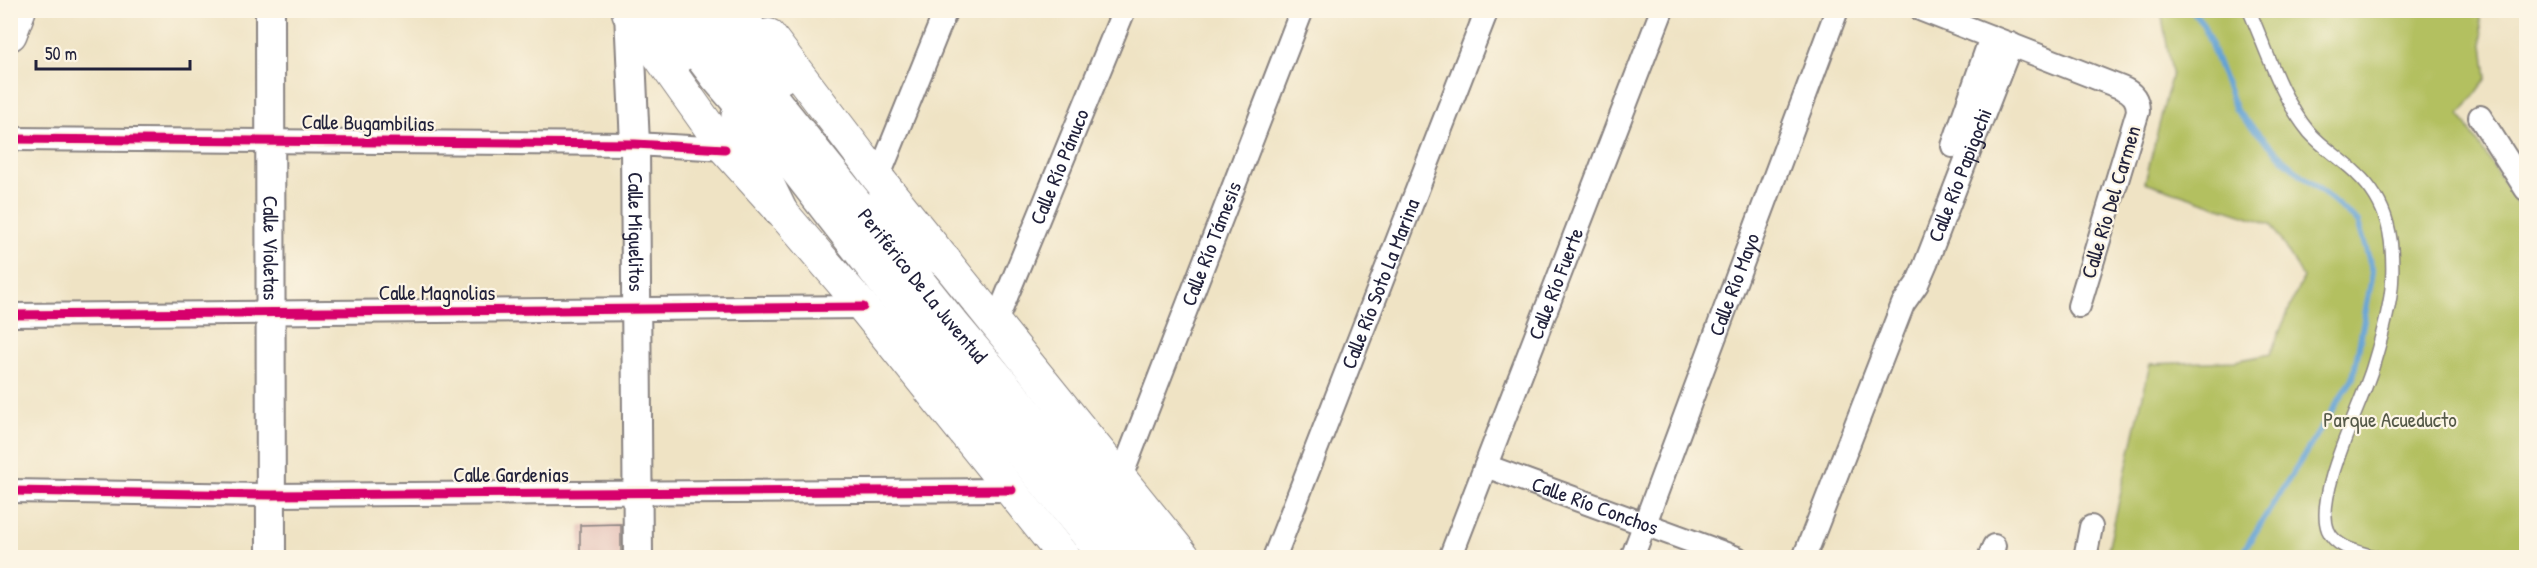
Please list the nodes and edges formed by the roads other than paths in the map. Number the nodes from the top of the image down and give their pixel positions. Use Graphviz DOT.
graph roads {
  1 [pos="19,10"];
  2 [pos="270,10"];
  3 [pos="666,10"];
  4 [pos="704,10"];
  5 [pos="946,10"];
  6 [pos="1124,10"];
  7 [pos="1302,10"];
  8 [pos="1486,10"];
  9 [pos="1662,10"];
  10 [pos="1837,10"];
  11 [pos="1922,10"];
  12 [pos="2248,10"];
  13 [pos="628,12"];
  14 [pos="751,13"];
  15 [pos="10,34"];
  16 [pos="2001,40"];
  17 [pos="726,88"];
  18 [pos="2480,117"];
  19 [pos="10,139"];
  20 [pos="270,140"];
  21 [pos="635,144"];
  22 [pos="724,149"];
  23 [pos="827,165"];
  24 [pos="878,178"];
  25 [pos="2525,183"];
  26 [pos="780,210"];
  27 [pos="945,261"];
  28 [pos="2079,306"];
  29 [pos="863,308"];
  30 [pos="636,310"];
  31 [pos="271,313"];
  32 [pos="10,315"];
  33 [pos="995,324"];
  34 [pos="1486,466"];
  35 [pos="1121,477"];
  36 [pos="1012,490"];
  37 [pos="10,491"];
  38 [pos="638,492"];
  39 [pos="271,495"];
  40 [pos="1645,524"];
  41 [pos="2091,528"];
  42 [pos="271,558"];
  43 [pos="638,558"];
  44 [pos="1065,558"];
  45 [pos="1107,558"];
  46 [pos="1148,558"];
  47 [pos="1185,558"];
  48 [pos="1274,558"];
  49 [pos="1450,558"];
  50 [pos="1632,558"];
  51 [pos="1737,558"];
  52 [pos="1804,558"];
  53 [pos="2085,558"];
  54 [pos="2378,558"];
  1 -- 15 [label="main road"];
  2 -- 20 [label="street, Calle Violetas"];
  3 -- 17 [label="main road, Periférico De La Juventud"];
  4 -- 23 [label="main road, Periférico De La Juventud"];
  5 -- 24 [label="street"];
  6 -- 33 [label="street, Calle Río Pánuco"];
  7 -- 35 [label="street, Calle Río Támesis"];
  8 -- 48 [label="street, Calle Río Soto La Marina"];
  9 -- 34 [label="street, Calle Río Fuerte"];
  10 -- 40 [label="street, Calle Río Mayo"];
  11 -- 16 [label="street"];
  12 -- 54 [label="lane"];
  13 -- 17 [label="main road"];
  13 -- 21 [label="street, Calle Miguelitos"];
  13 -- 22 [label="main road"];
  14 -- 23 [label="main road"];
  14 -- 24 [label="main road, Periférico De La Juventud"];
  16 -- 28 [label="street, Calle Río Del Carmen"];
  16 -- 52 [label="street, Calle Río Papigochi"];
  17 -- 26 [label="main road"];
  17 -- 45 [label="main road, Periférico De La Juventud"];
  18 -- 25 [label="street"];
  19 -- 20 [label="street, Calle Bugambilias"];
  20 -- 21 [label="street, Calle Bugambilias"];
  20 -- 31 [label="street, Calle Violetas"];
  21 -- 22 [label="street, Calle Bugambilias"];
  21 -- 30 [label="street, Calle Miguelitos"];
  22 -- 26 [label="main road"];
  23 -- 27 [label="main road"];
  23 -- 46 [label="main road, Periférico De La Juventud"];
  24 -- 27 [label="main road, Periférico De La Juventud"];
  26 -- 29 [label="main road"];
  27 -- 33 [label="main road, Periférico De La Juventud"];
  29 -- 30 [label="street, Calle Magnolias"];
  29 -- 36 [label="main road"];
  30 -- 31 [label="street, Calle Magnolias"];
  30 -- 38 [label="street, Calle Miguelitos"];
  31 -- 32 [label="street, Calle Magnolias"];
  31 -- 39 [label="street, Calle Violetas"];
  33 -- 35 [label="main road, Periférico De La Juventud"];
  34 -- 40 [label="street, Calle Río Conchos"];
  34 -- 49 [label="street, Calle Río Fuerte"];
  35 -- 47 [label="main road, Periférico De La Juventud"];
  36 -- 38 [label="street, Calle Gardenias"];
  36 -- 44 [label="main road"];
  37 -- 39 [label="street, Calle Gardenias"];
  38 -- 39 [label="street, Calle Gardenias"];
  38 -- 43 [label="street, Calle Miguelitos"];
  39 -- 42 [label="street, Calle Violetas"];
  40 -- 50 [label="street, Calle Río Mayo"];
  40 -- 51 [label="street, Calle Río Conchos"];
  41 -- 53 [label="street"];
}
